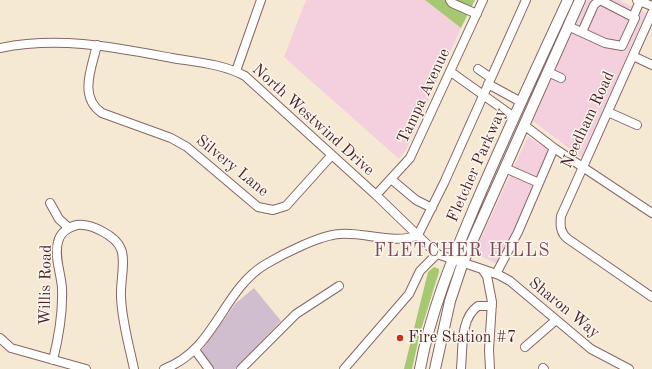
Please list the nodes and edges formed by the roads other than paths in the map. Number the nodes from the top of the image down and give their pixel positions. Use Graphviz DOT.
graph roads {
  1 [pos="261,0"];
  2 [pos="450,0"];
  3 [pos="483,0"];
  4 [pos="526,0"];
  5 [pos="568,0"];
  6 [pos="580,0"];
  7 [pos="600,0"];
  8 [pos="639,1"];
  9 [pos="652,6"];
  10 [pos="652,13"];
  11 [pos="477,14"];
  12 [pos="633,17"];
  13 [pos="568,26"];
  14 [pos="582,32"];
  15 [pos="97,45"];
  16 [pos="0,48"];
  17 [pos="633,56"];
  18 [pos="652,65"];
  19 [pos="478,69"];
  20 [pos="236,71"];
  21 [pos="451,72"];
  22 [pos="548,72"];
  23 [pos="561,78"];
  24 [pos="489,81"];
  25 [pos="483,95"];
  26 [pos="521,102"];
  27 [pos="608,112"];
  28 [pos="514,117"];
  29 [pos="524,125"];
  30 [pos="636,125"];
  31 [pos="516,143"];
  32 [pos="554,148"];
  33 [pos="331,156"];
  34 [pos="582,166"];
  35 [pos="505,168"];
  36 [pos="391,179"];
  37 [pos="539,183"];
  38 [pos="376,195"];
  39 [pos="50,203"];
  40 [pos="432,208"];
  41 [pos="652,213"];
  42 [pos="69,228"];
  43 [pos="418,234"];
  44 [pos="437,254"];
  45 [pos="453,259"];
  46 [pos="463,262"];
  47 [pos="482,269"];
  48 [pos="496,274"];
  49 [pos="340,286"];
  50 [pos="652,297"];
  51 [pos="492,306"];
  52 [pos="556,320"];
  53 [pos="0,338"];
  54 [pos="525,347"];
  55 [pos="195,350"];
  56 [pos="53,360"];
  57 [pos="461,368"];
  58 [pos="86,369"];
  59 [pos="134,369"];
  60 [pos="164,369"];
  61 [pos="209,369"];
  62 [pos="241,369"];
  63 [pos="344,369"];
  64 [pos="420,369"];
  65 [pos="435,369"];
  66 [pos="490,369"];
  67 [pos="629,369"];
  1 -- 20 [label="street"];
  2 -- 11 [label="street"];
  3 -- 11 [label="street, Tampa Avenue"];
  4 -- 24 [label="street"];
  5 -- 26 [label="main road, Fletcher Parkway"];
  6 -- 13 [label="main road, Fletcher Parkway"];
  7 -- 12 [label="street"];
  7 -- 14 [label="street"];
  8 -- 9 [label="street"];
  8 -- 12 [label="street"];
  10 -- 17 [label="street, Needham Road"];
  11 -- 21 [label="street, Tampa Avenue"];
  12 -- 14 [label="street"];
  13 -- 14 [label="street"];
  13 -- 22 [label="main road, Fletcher Parkway"];
  15 -- 16 [label="street, North Westwind Drive"];
  15 -- 20 [label="street, North Westwind Drive"];
  15 -- 33 [label="street, Silvery Lane"];
  17 -- 18 [label="street"];
  17 -- 27 [label="street, Needham Road"];
  19 -- 24 [label="street"];
  20 -- 33 [label="street, North Westwind Drive"];
  21 -- 25 [label="street"];
  21 -- 36 [label="street, Tampa Avenue"];
  22 -- 23 [label="street"];
  22 -- 29 [label="main road, Fletcher Parkway"];
  24 -- 25 [label="street"];
  24 -- 26 [label="street"];
  25 -- 28 [label="street"];
  25 -- 40 [label="street"];
  26 -- 28 [label="main road, Fletcher Parkway"];
  26 -- 29 [label="main road"];
  27 -- 30 [label="street"];
  27 -- 34 [label="street, Needham Road"];
  28 -- 31 [label="main road"];
  28 -- 45 [label="main road, Fletcher Parkway"];
  29 -- 31 [label="main road, Fletcher Parkway"];
  29 -- 32 [label="street"];
  31 -- 35 [label="main road, Fletcher Parkway"];
  32 -- 34 [label="street"];
  32 -- 37 [label="street"];
  33 -- 38 [label="street, North Westwind Drive"];
  34 -- 41 [label="street"];
  34 -- 50 [label="street, Needham Road"];
  35 -- 37 [label="street"];
  35 -- 46 [label="main road, Fletcher Parkway"];
  36 -- 38 [label="street, Tampa Avenue"];
  36 -- 40 [label="street"];
  37 -- 48 [label="street"];
  38 -- 43 [label="street, North Westwind Drive"];
  39 -- 42 [label="street"];
  40 -- 43 [label="street"];
  42 -- 56 [label="street, Willis Road"];
  42 -- 59 [label="street, Willis Road"];
  43 -- 44 [label="street, North Westwind Drive"];
  43 -- 55 [label="street"];
  44 -- 45 [label="street, North Westwind Drive"];
  44 -- 63 [label="street"];
  45 -- 46 [label="street, North Westwind Drive"];
  45 -- 64 [label="main road, Fletcher Parkway"];
  46 -- 47 [label="street, North Westwind Drive"];
  46 -- 65 [label="main road, Fletcher Parkway"];
  47 -- 48 [label="street, Sharon Way"];
  47 -- 51 [label="street"];
  48 -- 52 [label="street, Sharon Way"];
  49 -- 62 [label="street"];
  51 -- 57 [label="street"];
  51 -- 66 [label="street"];
  52 -- 54 [label="street"];
  52 -- 67 [label="street, Sharon Way"];
  53 -- 56 [label="street"];
  55 -- 60 [label="street"];
  55 -- 61 [label="street"];
  56 -- 58 [label="street"];
}
